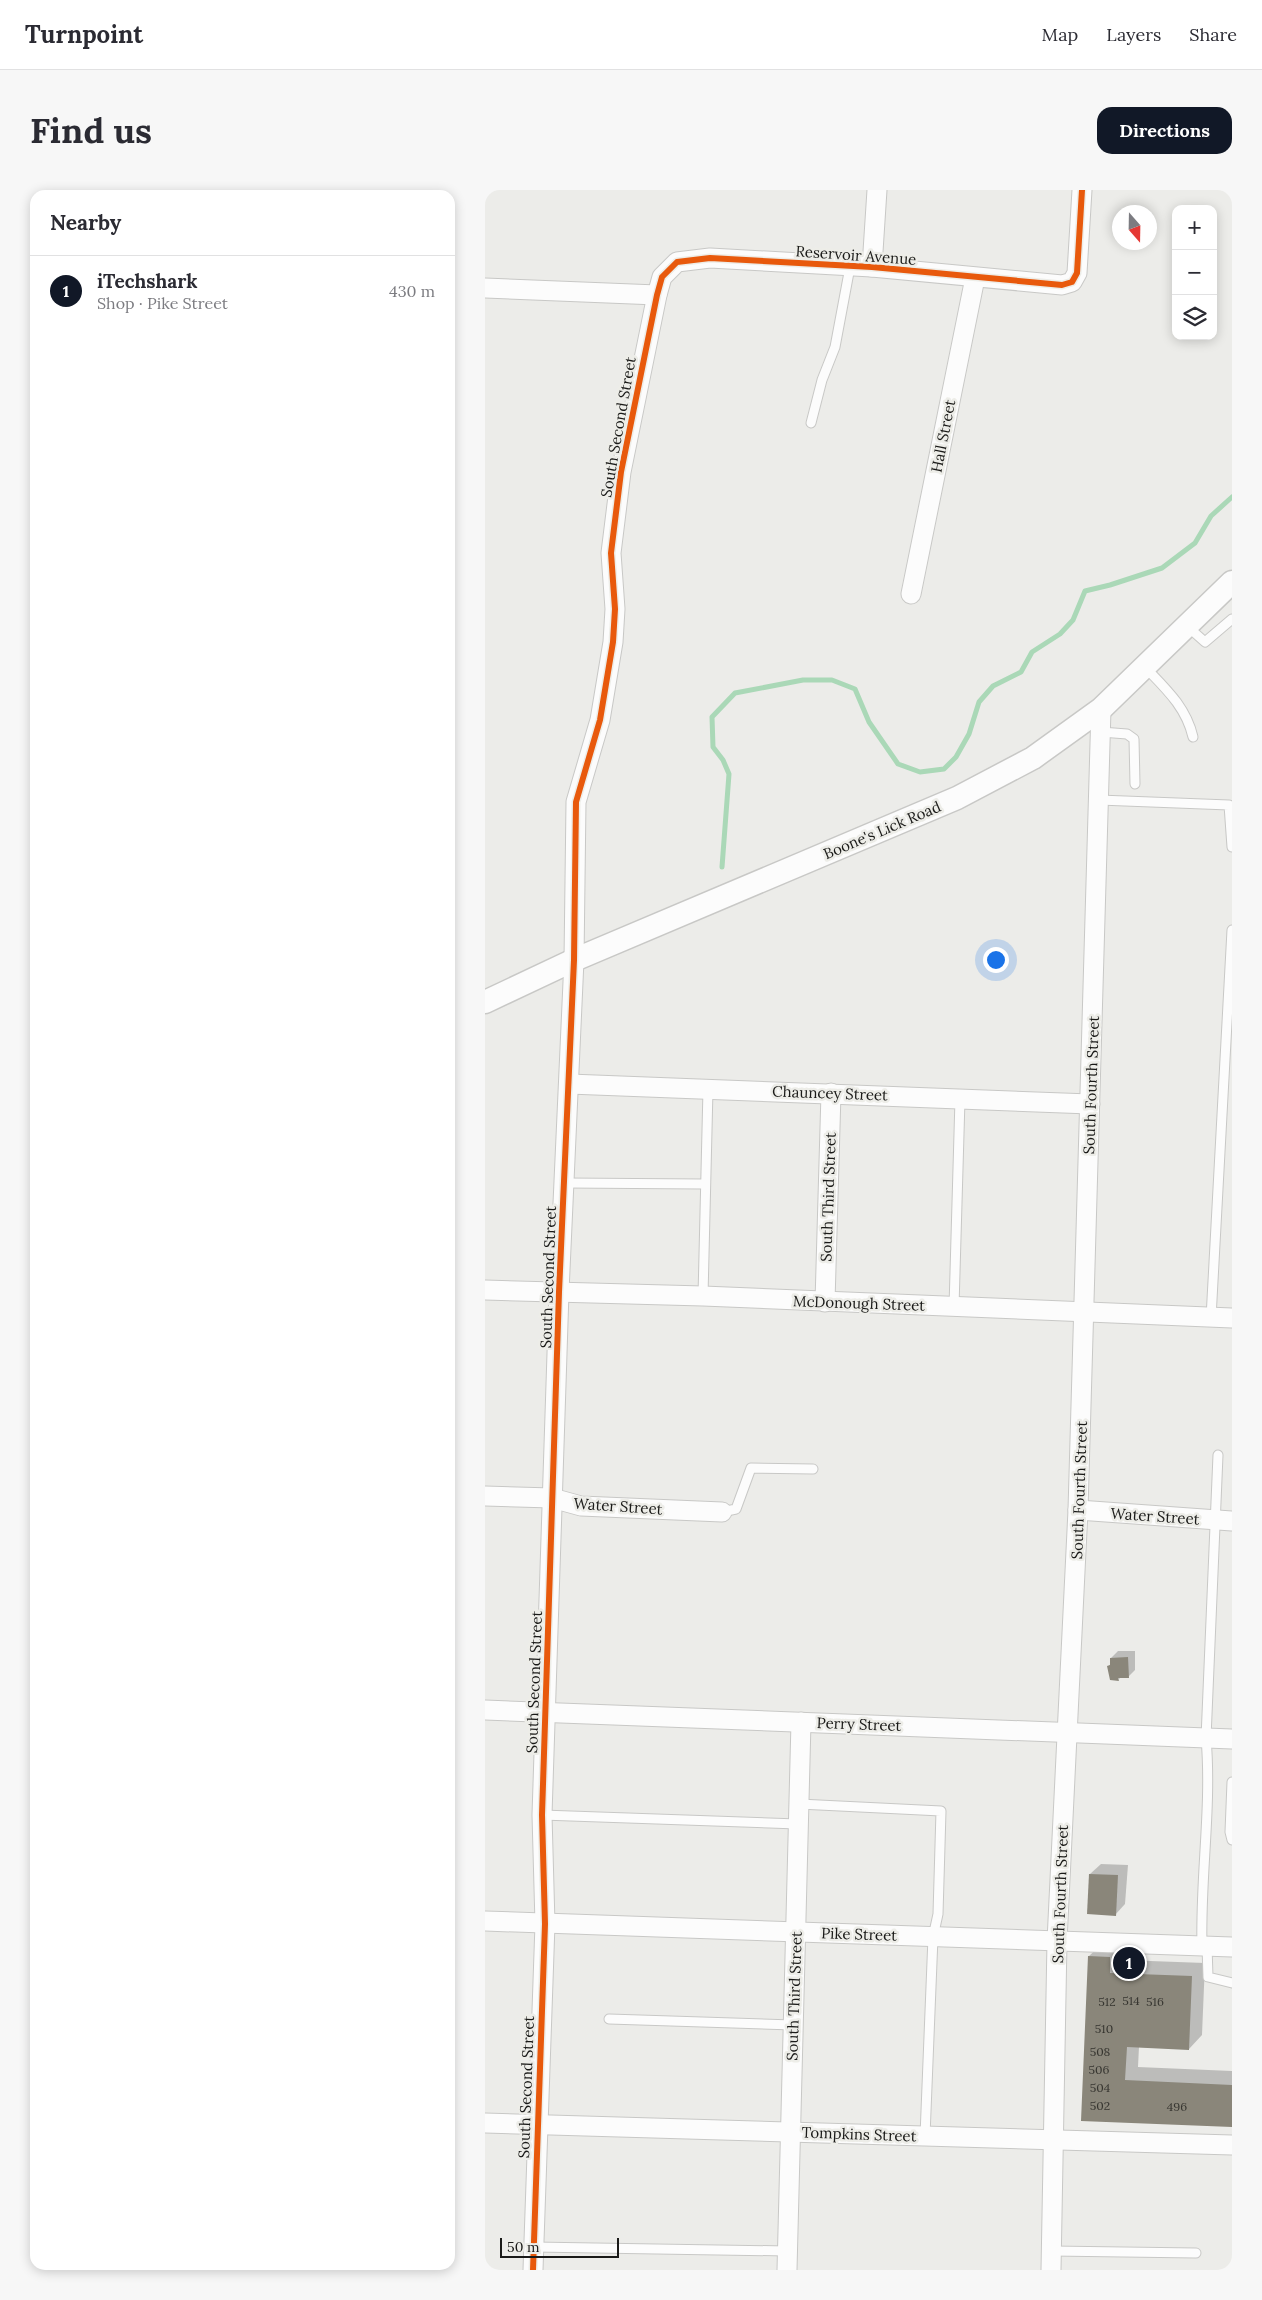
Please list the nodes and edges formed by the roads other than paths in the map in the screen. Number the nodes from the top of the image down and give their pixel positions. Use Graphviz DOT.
graph roads {
  1 [pos="877,190"];
  2 [pos="1082,190"];
  3 [pos="850,267"];
  4 [pos="872,267"];
  5 [pos="975,278"];
  6 [pos="485,288"];
  7 [pos="657,294"];
  8 [pos="811,422"];
  9 [pos="1232,582"];
  10 [pos="911,594"];
  11 [pos="1232,619"];
  12 [pos="1187,626"];
  13 [pos="1145,667"];
  14 [pos="1101,709"];
  15 [pos="1101,732"];
  16 [pos="1193,737"];
  17 [pos="1135,784"];
  18 [pos="1099,800"];
  19 [pos="1232,847"];
  20 [pos="1232,930"];
  21 [pos="574,960"];
  22 [pos="485,1002"];
  23 [pos="569,1084"];
  24 [pos="707,1089"];
  25 [pos="831,1093"];
  26 [pos="960,1099"];
  27 [pos="1090,1104"];
  28 [pos="565,1183"];
  29 [pos="704,1184"];
  30 [pos="485,1290"];
  31 [pos="559,1292"];
  32 [pos="703,1296"];
  33 [pos="825,1302"];
  34 [pos="954,1307"];
  35 [pos="1085,1313"];
  36 [pos="1211,1318"];
  37 [pos="1232,1318"];
  38 [pos="1218,1455"];
  39 [pos="813,1470"];
  40 [pos="485,1496"];
  41 [pos="553,1498"];
  42 [pos="1078,1510"];
  43 [pos="722,1512"];
  44 [pos="1224,1521"];
  45 [pos="485,1710"];
  46 [pos="545,1713"];
  47 [pos="801,1722"];
  48 [pos="1067,1732"];
  49 [pos="1206,1738"];
  50 [pos="1232,1738"];
  51 [pos="1232,1782"];
  52 [pos="799,1804"];
  53 [pos="542,1815"];
  54 [pos="798,1824"];
  55 [pos="1232,1840"];
  56 [pos="485,1921"];
  57 [pos="545,1924"];
  58 [pos="795,1932"];
  59 [pos="933,1937"];
  60 [pos="1057,1941"];
  61 [pos="1205,1946"];
  62 [pos="1232,1947"];
  63 [pos="1232,1983"];
  64 [pos="609,2019"];
  65 [pos="793,2025"];
  66 [pos="485,2123"];
  67 [pos="537,2125"];
  68 [pos="790,2132"];
  69 [pos="925,2136"];
  70 [pos="1054,2140"];
  71 [pos="1232,2145"];
  72 [pos="534,2247"];
  73 [pos="787,2251"];
  74 [pos="1052,2251"];
  75 [pos="1196,2253"];
  76 [pos="533,2270"];
  77 [pos="787,2270"];
  78 [pos="1051,2270"];
  1 -- 4 [label="street"];
  2 -- 5 [label="street, Reservoir Avenue"];
  3 -- 4 [label="street, Reservoir Avenue"];
  3 -- 7 [label="street, Reservoir Avenue"];
  3 -- 8 [label="lane"];
  4 -- 5 [label="street, Reservoir Avenue"];
  5 -- 10 [label="street, Hall Street"];
  6 -- 7 [label="street"];
  7 -- 21 [label="street, South Second Street"];
  9 -- 12 [label="street, Boone's Lick Road"];
  11 -- 12 [label="lane"];
  12 -- 13 [label="street, Boone's Lick Road"];
  13 -- 14 [label="street, Boone's Lick Road"];
  13 -- 16 [label="lane"];
  14 -- 15 [label="street, South Fourth Street"];
  14 -- 21 [label="street, Boone's Lick Road"];
  15 -- 17 [label="lane"];
  15 -- 18 [label="street, South Fourth Street"];
  18 -- 19 [label="lane"];
  18 -- 27 [label="street, South Fourth Street"];
  20 -- 36 [label="lane"];
  21 -- 22 [label="street, Boone's Lick Road"];
  21 -- 23 [label="street, South Second Street"];
  23 -- 24 [label="street, Chauncey Street"];
  23 -- 28 [label="street, South Second Street"];
  24 -- 25 [label="street, Chauncey Street"];
  24 -- 29 [label="lane"];
  25 -- 26 [label="street, Chauncey Street"];
  25 -- 33 [label="street, South Third Street"];
  26 -- 27 [label="street, Chauncey Street"];
  26 -- 34 [label="lane"];
  27 -- 35 [label="street, South Fourth Street"];
  28 -- 29 [label="lane"];
  28 -- 31 [label="street, South Second Street"];
  29 -- 32 [label="lane"];
  30 -- 31 [label="street, McDonough Street"];
  31 -- 32 [label="street, McDonough Street"];
  31 -- 41 [label="street, South Second Street"];
  32 -- 33 [label="street, McDonough Street"];
  33 -- 34 [label="street, McDonough Street"];
  34 -- 35 [label="street, McDonough Street"];
  35 -- 36 [label="street, McDonough Street"];
  35 -- 42 [label="street, South Fourth Street"];
  36 -- 37 [label="street, McDonough Street"];
  38 -- 44 [label="lane"];
  39 -- 43 [label="lane"];
  40 -- 41 [label="street, Water Street"];
  41 -- 43 [label="street, Water Street"];
  41 -- 46 [label="street, South Second Street"];
  42 -- 44 [label="street, Water Street"];
  42 -- 48 [label="street, South Fourth Street"];
  44 -- 49 [label="lane"];
  45 -- 46 [label="street, Perry Street"];
  46 -- 47 [label="street, Perry Street"];
  46 -- 53 [label="street, South Second Street"];
  47 -- 48 [label="street, Perry Street"];
  47 -- 52 [label="street, South Third Street"];
  48 -- 49 [label="street, Perry Street"];
  48 -- 60 [label="street, South Fourth Street"];
  49 -- 50 [label="street, Perry Street"];
  49 -- 61 [label="lane"];
  51 -- 55 [label="lane"];
  52 -- 54 [label="street, South Third Street"];
  52 -- 59 [label="lane"];
  53 -- 54 [label="lane"];
  53 -- 57 [label="street, South Second Street"];
  54 -- 58 [label="street, South Third Street"];
  56 -- 57 [label="street, Pike Street"];
  57 -- 58 [label="street, Pike Street"];
  57 -- 67 [label="street, South Second Street"];
  58 -- 59 [label="street, Pike Street"];
  58 -- 65 [label="street, South Third Street"];
  59 -- 60 [label="street, Pike Street"];
  59 -- 69 [label="lane"];
  60 -- 61 [label="street, Pike Street"];
  60 -- 70 [label="street, South Fourth Street"];
  61 -- 62 [label="street, Pike Street"];
  61 -- 63 [label="lane"];
  64 -- 65 [label="lane"];
  65 -- 68 [label="street, South Third Street"];
  66 -- 67 [label="street, Tompkins Street"];
  67 -- 68 [label="street, Tompkins Street"];
  67 -- 72 [label="street, South Second Street"];
  68 -- 69 [label="street, Tompkins Street"];
  68 -- 73 [label="street, South Third Street"];
  69 -- 70 [label="street, Tompkins Street"];
  70 -- 71 [label="street, Tompkins Street"];
  70 -- 74 [label="street, South Fourth Street"];
  72 -- 73 [label="lane"];
  72 -- 76 [label="street, South Second Street"];
  73 -- 77 [label="street, South Third Street"];
  74 -- 75 [label="lane"];
  74 -- 78 [label="street, South Fourth Street"];
}
